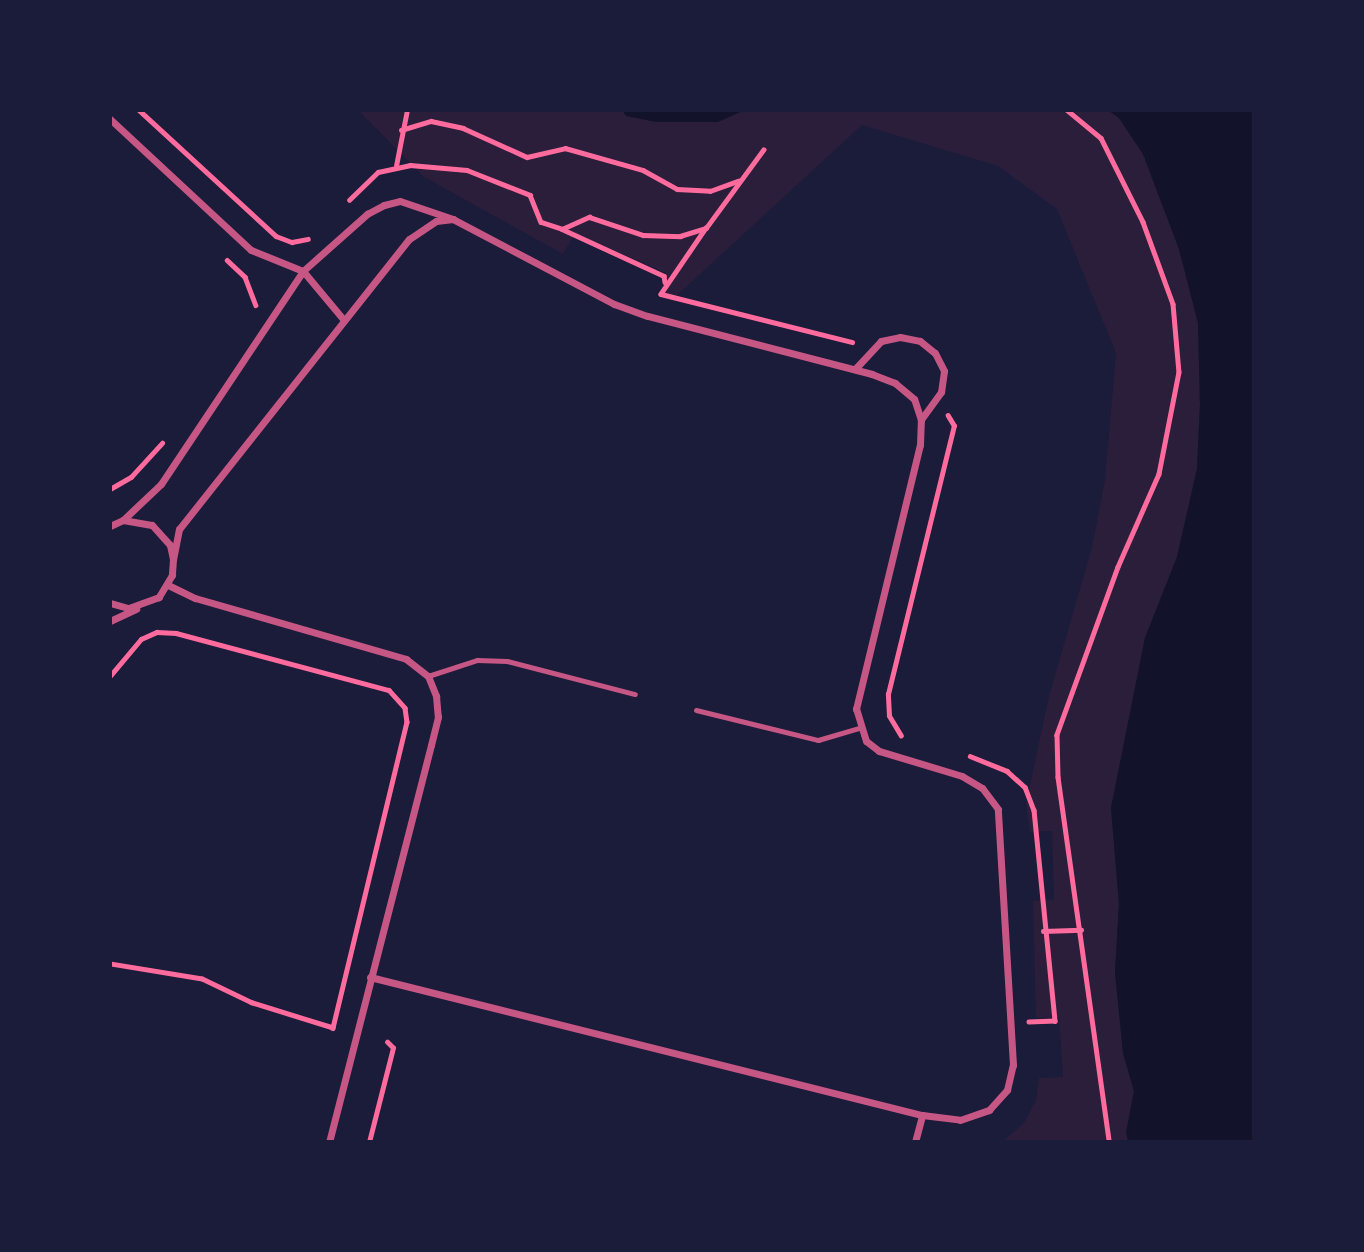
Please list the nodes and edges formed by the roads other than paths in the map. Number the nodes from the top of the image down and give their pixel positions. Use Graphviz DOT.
graph roads {
  1 [pos="110,119"];
  2 [pos="453,219"];
  3 [pos="303,271"];
  4 [pos="344,319"];
  5 [pos="855,369"];
  6 [pos="921,421"];
  7 [pos="123,520"];
  8 [pos="110,526"];
  9 [pos="173,559"];
  10 [pos="168,585"];
  11 [pos="110,603"];
  12 [pos="143,606"];
  13 [pos="110,621"];
  14 [pos="428,676"];
  15 [pos="635,694"];
  16 [pos="696,710"];
  17 [pos="859,728"];
  18 [pos="370,977"];
  19 [pos="922,1115"];
  20 [pos="329,1142"];
  21 [pos="915,1142"];
  1 -- 3 [label="street"];
  2 -- 3 [label="street"];
  2 -- 4 [label="street"];
  2 -- 5 [label="street"];
  3 -- 4 [label="street"];
  3 -- 7 [label="street"];
  4 -- 9 [label="street"];
  5 -- 6 [label="street"];
  5 -- 6 [label="street"];
  6 -- 17 [label="street"];
  7 -- 8 [label="street"];
  7 -- 9 [label="street"];
  9 -- 10 [label="street"];
  10 -- 12 [label="street"];
  10 -- 14 [label="street"];
  11 -- 12 [label="street"];
  12 -- 13 [label="street"];
  14 -- 15 [label="lane"];
  14 -- 18 [label="street"];
  16 -- 17 [label="lane"];
  17 -- 19 [label="street"];
  18 -- 19 [label="street"];
  18 -- 20 [label="street"];
  19 -- 21 [label="street"];
}
